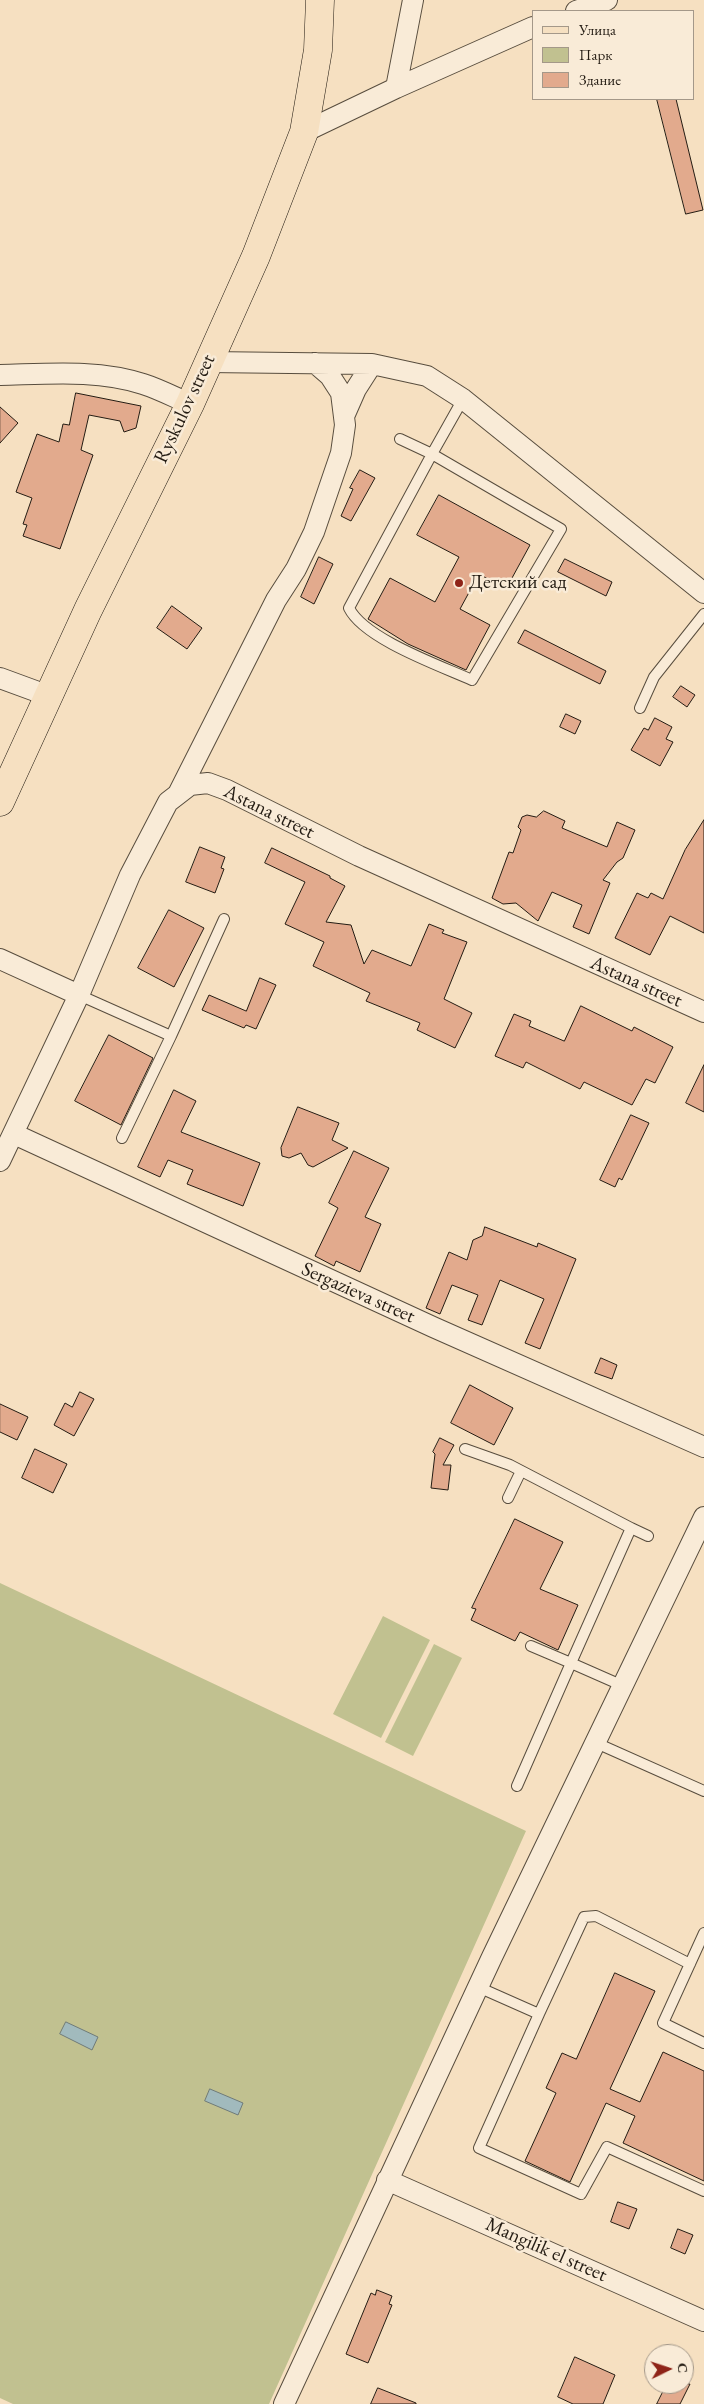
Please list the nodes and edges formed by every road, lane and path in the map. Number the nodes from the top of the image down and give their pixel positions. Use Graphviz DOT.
graph roads {
  1 [pos="320,0"];
  2 [pos="413,0"];
  3 [pos="607,0"];
  4 [pos="579,10"];
  5 [pos="532,27"];
  6 [pos="396,88"];
  7 [pos="304,132"];
  8 [pos="208,362"];
  9 [pos="315,363"];
  10 [pos="372,364"];
  11 [pos="7,375"];
  12 [pos="0,390"];
  13 [pos="463,399"];
  14 [pos="190,404"];
  15 [pos="344,416"];
  16 [pos="400,439"];
  17 [pos="432,454"];
  18 [pos="704,593"];
  19 [pos="704,614"];
  20 [pos="0,678"];
  21 [pos="49,696"];
  22 [pos="640,708"];
  23 [pos="178,794"];
  24 [pos="0,802"];
  25 [pos="224,919"];
  26 [pos="0,959"];
  27 [pos="78,995"];
  28 [pos="704,1012"];
  29 [pos="171,1036"];
  30 [pos="14,1134"];
  31 [pos="122,1138"];
  32 [pos="0,1161"];
  33 [pos="704,1447"];
  34 [pos="465,1449"];
  35 [pos="521,1471"];
  36 [pos="508,1498"];
  37 [pos="704,1516"];
  38 [pos="631,1528"];
  39 [pos="648,1536"];
  40 [pos="531,1646"];
  41 [pos="571,1662"];
  42 [pos="621,1685"];
  43 [pos="594,1742"];
  44 [pos="517,1786"];
  45 [pos="704,1791"];
  46 [pos="704,1933"];
  47 [pos="700,1951"];
  48 [pos="690,1964"];
  49 [pos="478,1987"];
  50 [pos="538,2014"];
  51 [pos="704,2043"];
  52 [pos="388,2180"];
  53 [pos="704,2191"];
  54 [pos="704,2321"];
  55 [pos="284,2404"];
  1 -- 7 [label="main road, Ryskulov street"];
  2 -- 6 [label="street"];
  3 -- 4 [label="street"];
  5 -- 6 [label="street"];
  6 -- 7 [label="street"];
  7 -- 8 [label="main road, Ryskulov street"];
  8 -- 9 [label="street"];
  8 -- 14 [label="main road, Ryskulov street"];
  9 -- 10 [label="street"];
  9 -- 15 [label="street"];
  10 -- 13 [label="street"];
  10 -- 15 [label="street"];
  11 -- 12 [label="street"];
  11 -- 14 [label="street"];
  13 -- 17 [label="lane"];
  13 -- 18 [label="street"];
  14 -- 21 [label="main road, Ryskulov street"];
  15 -- 23 [label="street"];
  16 -- 17 [label="lane"];
  17 -- 17 [label="lane"];
  19 -- 22 [label="lane"];
  20 -- 21 [label="street"];
  21 -- 24 [label="main road, Ryskulov street"];
  23 -- 27 [label="street, Astana street"];
  23 -- 28 [label="street, Astana street"];
  25 -- 29 [label="lane"];
  26 -- 27 [label="street"];
  27 -- 29 [label="lane"];
  27 -- 30 [label="street, Astana street"];
  29 -- 31 [label="lane"];
  30 -- 32 [label="street, Astana street"];
  30 -- 33 [label="street, Sergazieva street"];
  34 -- 35 [label="lane"];
  35 -- 36 [label="lane"];
  35 -- 38 [label="lane"];
  37 -- 42 [label="street"];
  38 -- 39 [label="lane"];
  38 -- 41 [label="lane"];
  40 -- 41 [label="lane"];
  41 -- 42 [label="lane"];
  41 -- 44 [label="lane"];
  42 -- 43 [label="street"];
  43 -- 45 [label="lane"];
  43 -- 49 [label="street"];
  46 -- 47 [label="lane"];
  47 -- 48 [label="lane"];
  48 -- 50 [label="lane"];
  48 -- 51 [label="lane"];
  49 -- 50 [label="lane"];
  49 -- 52 [label="street"];
  50 -- 53 [label="lane"];
  52 -- 54 [label="street, Mangilik el street"];
  52 -- 55 [label="street"];
}
